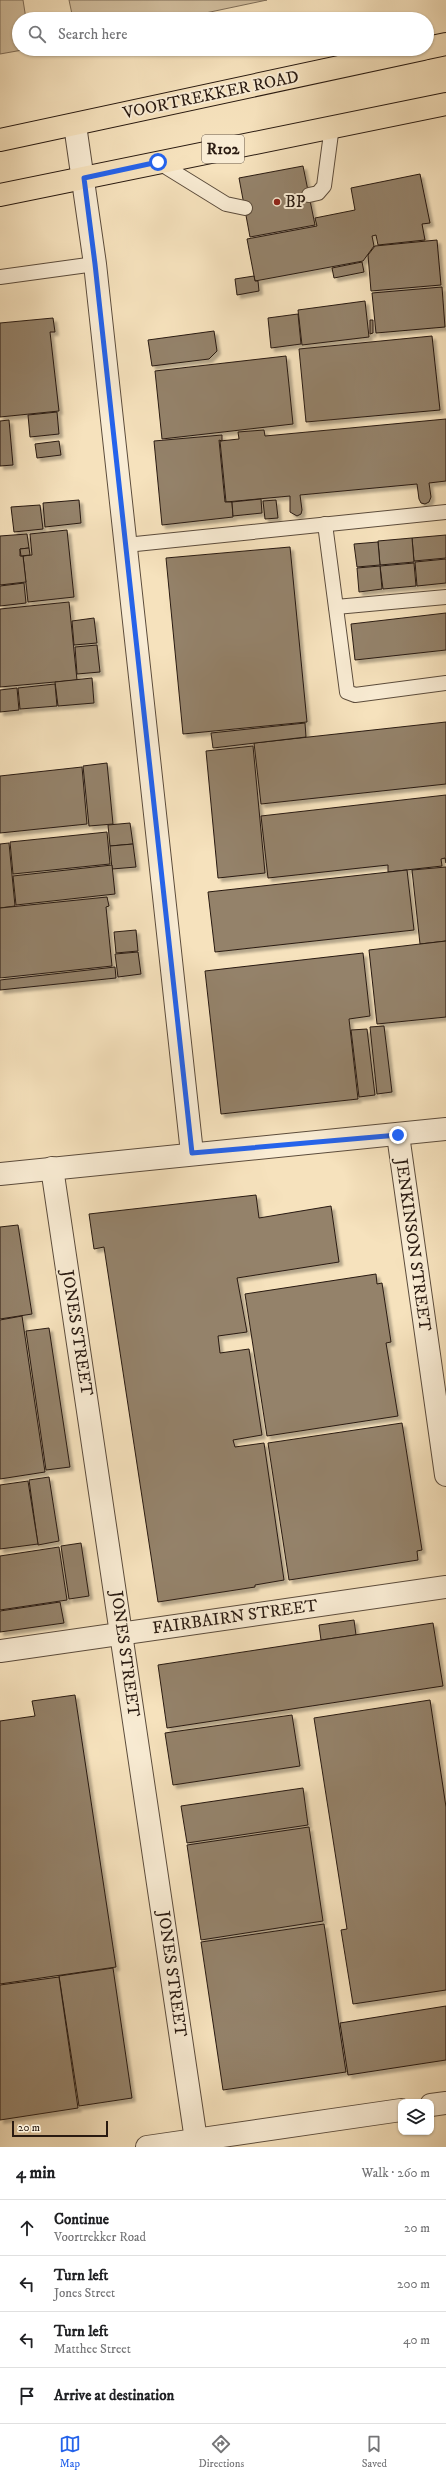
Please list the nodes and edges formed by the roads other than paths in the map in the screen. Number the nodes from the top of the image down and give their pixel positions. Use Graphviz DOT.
graph roads {
  1 [pos="446,44"];
  2 [pos="434,47"];
  3 [pos="391,56"];
  4 [pos="446,104"];
  5 [pos="75,125"];
  6 [pos="332,126"];
  7 [pos="0,140"];
  8 [pos="158,162"];
  9 [pos="84,178"];
  10 [pos="0,195"];
  11 [pos="309,195"];
  12 [pos="245,208"];
  13 [pos="95,264"];
  14 [pos="0,277"];
  15 [pos="446,512"];
  16 [pos="326,524"];
  17 [pos="126,546"];
  18 [pos="446,597"];
  19 [pos="336,607"];
  20 [pos="446,683"];
  21 [pos="446,1129"];
  22 [pos="398,1135"];
  23 [pos="192,1153"];
  24 [pos="52,1168"];
  25 [pos="0,1174"];
  26 [pos="446,1474"];
  27 [pos="446,1587"];
  28 [pos="122,1633"];
  29 [pos="0,1652"];
  30 [pos="446,2103"];
  31 [pos="434,2105"];
  32 [pos="398,2110"];
  33 [pos="196,2140"];
  34 [pos="147,2147"];
  1 -- 2 [label="main road"];
  3 -- 5 [label="main road, VOORTREKKER ROAD"];
  4 -- 6 [label="main road, R102"];
  5 -- 7 [label="main road, VOORTREKKER ROAD"];
  5 -- 9 [label="street"];
  6 -- 8 [label="main road, R102"];
  6 -- 11 [label="lane"];
  8 -- 9 [label="main road, R102"];
  8 -- 12 [label="lane"];
  9 -- 10 [label="main road, R102"];
  9 -- 13 [label="street"];
  13 -- 14 [label="lane"];
  13 -- 17 [label="street"];
  15 -- 16 [label="lane"];
  16 -- 17 [label="lane"];
  16 -- 19 [label="lane"];
  17 -- 23 [label="street"];
  18 -- 19 [label="lane"];
  19 -- 20 [label="lane"];
  21 -- 22 [label="street"];
  22 -- 23 [label="street"];
  22 -- 26 [label="street, JENKINSON STREET"];
  23 -- 24 [label="street"];
  24 -- 25 [label="street"];
  24 -- 28 [label="street, JONES STREET"];
  27 -- 28 [label="street, FAIRBAIRN STREET"];
  28 -- 29 [label="street, FAIRBAIRN STREET"];
  28 -- 33 [label="street, JONES STREET"];
  30 -- 31 [label="street"];
  32 -- 33 [label="street"];
  33 -- 34 [label="street"];
}
